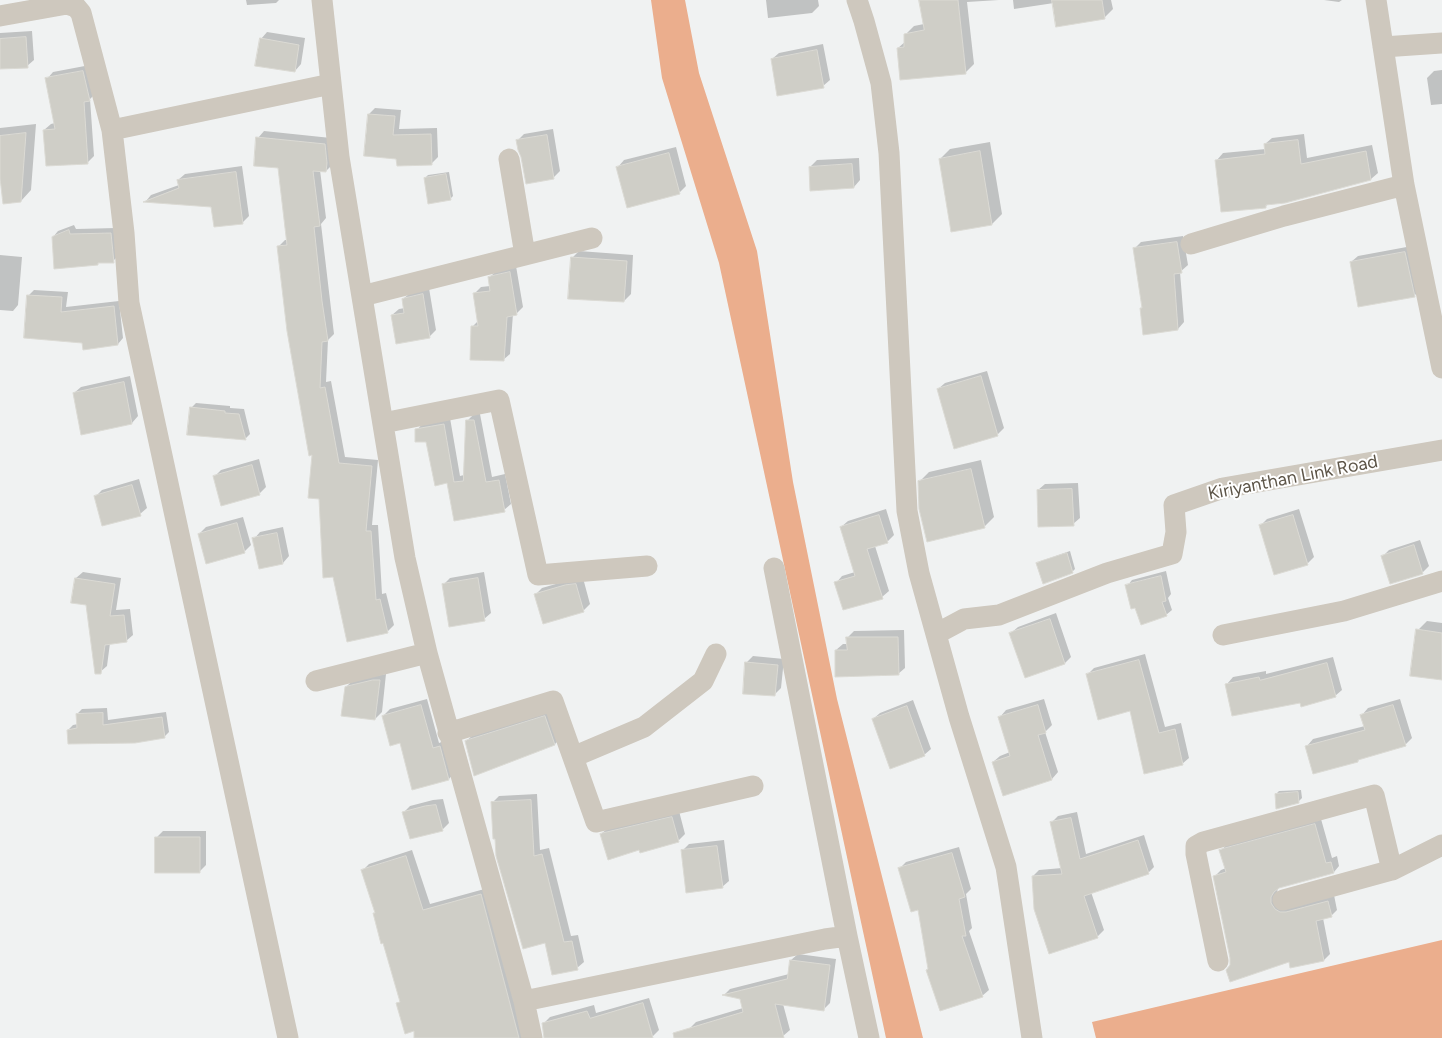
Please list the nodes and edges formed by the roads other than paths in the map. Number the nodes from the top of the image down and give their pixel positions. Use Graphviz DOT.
graph roads {
  1 [pos="322,0"];
  2 [pos="857,0"];
  3 [pos="1376,0"];
  4 [pos="0,16"];
  5 [pos="1442,43"];
  6 [pos="1383,47"];
  7 [pos="331,84"];
  8 [pos="112,130"];
  9 [pos="509,159"];
  10 [pos="1404,185"];
  11 [pos="592,238"];
  12 [pos="1191,244"];
  13 [pos="524,255"];
  14 [pos="362,296"];
  15 [pos="1442,368"];
  16 [pos="383,423"];
  17 [pos="1442,450"];
  18 [pos="647,566"];
  19 [pos="774,568"];
  20 [pos="1442,581"];
  21 [pos="936,634"];
  22 [pos="1223,635"];
  23 [pos="427,653"];
  24 [pos="716,654"];
  25 [pos="316,681"];
  26 [pos="448,733"];
  27 [pos="573,756"];
  28 [pos="753,786"];
  29 [pos="1442,845"];
  30 [pos="1392,870"];
  31 [pos="1283,900"];
  32 [pos="847,936"];
  33 [pos="1218,961"];
  34 [pos="524,1001"];
  35 [pos="288,1038"];
  36 [pos="532,1038"];
  37 [pos="869,1038"];
  38 [pos="1032,1038"];
  1 -- 7 [label="street"];
  2 -- 21 [label="street"];
  3 -- 6 [label="street"];
  4 -- 8 [label="street"];
  5 -- 6 [label="street"];
  6 -- 10 [label="street"];
  7 -- 8 [label="street"];
  7 -- 14 [label="street"];
  8 -- 35 [label="street"];
  9 -- 13 [label="street"];
  10 -- 12 [label="street"];
  10 -- 15 [label="street"];
  11 -- 13 [label="street"];
  13 -- 14 [label="street"];
  14 -- 16 [label="street"];
  16 -- 18 [label="street"];
  16 -- 23 [label="street"];
  17 -- 21 [label="street, Kiriyanthan Link Road"];
  19 -- 32 [label="street"];
  20 -- 22 [label="street"];
  21 -- 38 [label="street"];
  23 -- 25 [label="street"];
  23 -- 26 [label="street"];
  24 -- 27 [label="street"];
  26 -- 27 [label="street"];
  26 -- 34 [label="street"];
  27 -- 28 [label="street"];
  29 -- 30 [label="street"];
  30 -- 31 [label="street"];
  30 -- 33 [label="street"];
  32 -- 34 [label="street"];
  32 -- 37 [label="street"];
  34 -- 36 [label="street"];
}
